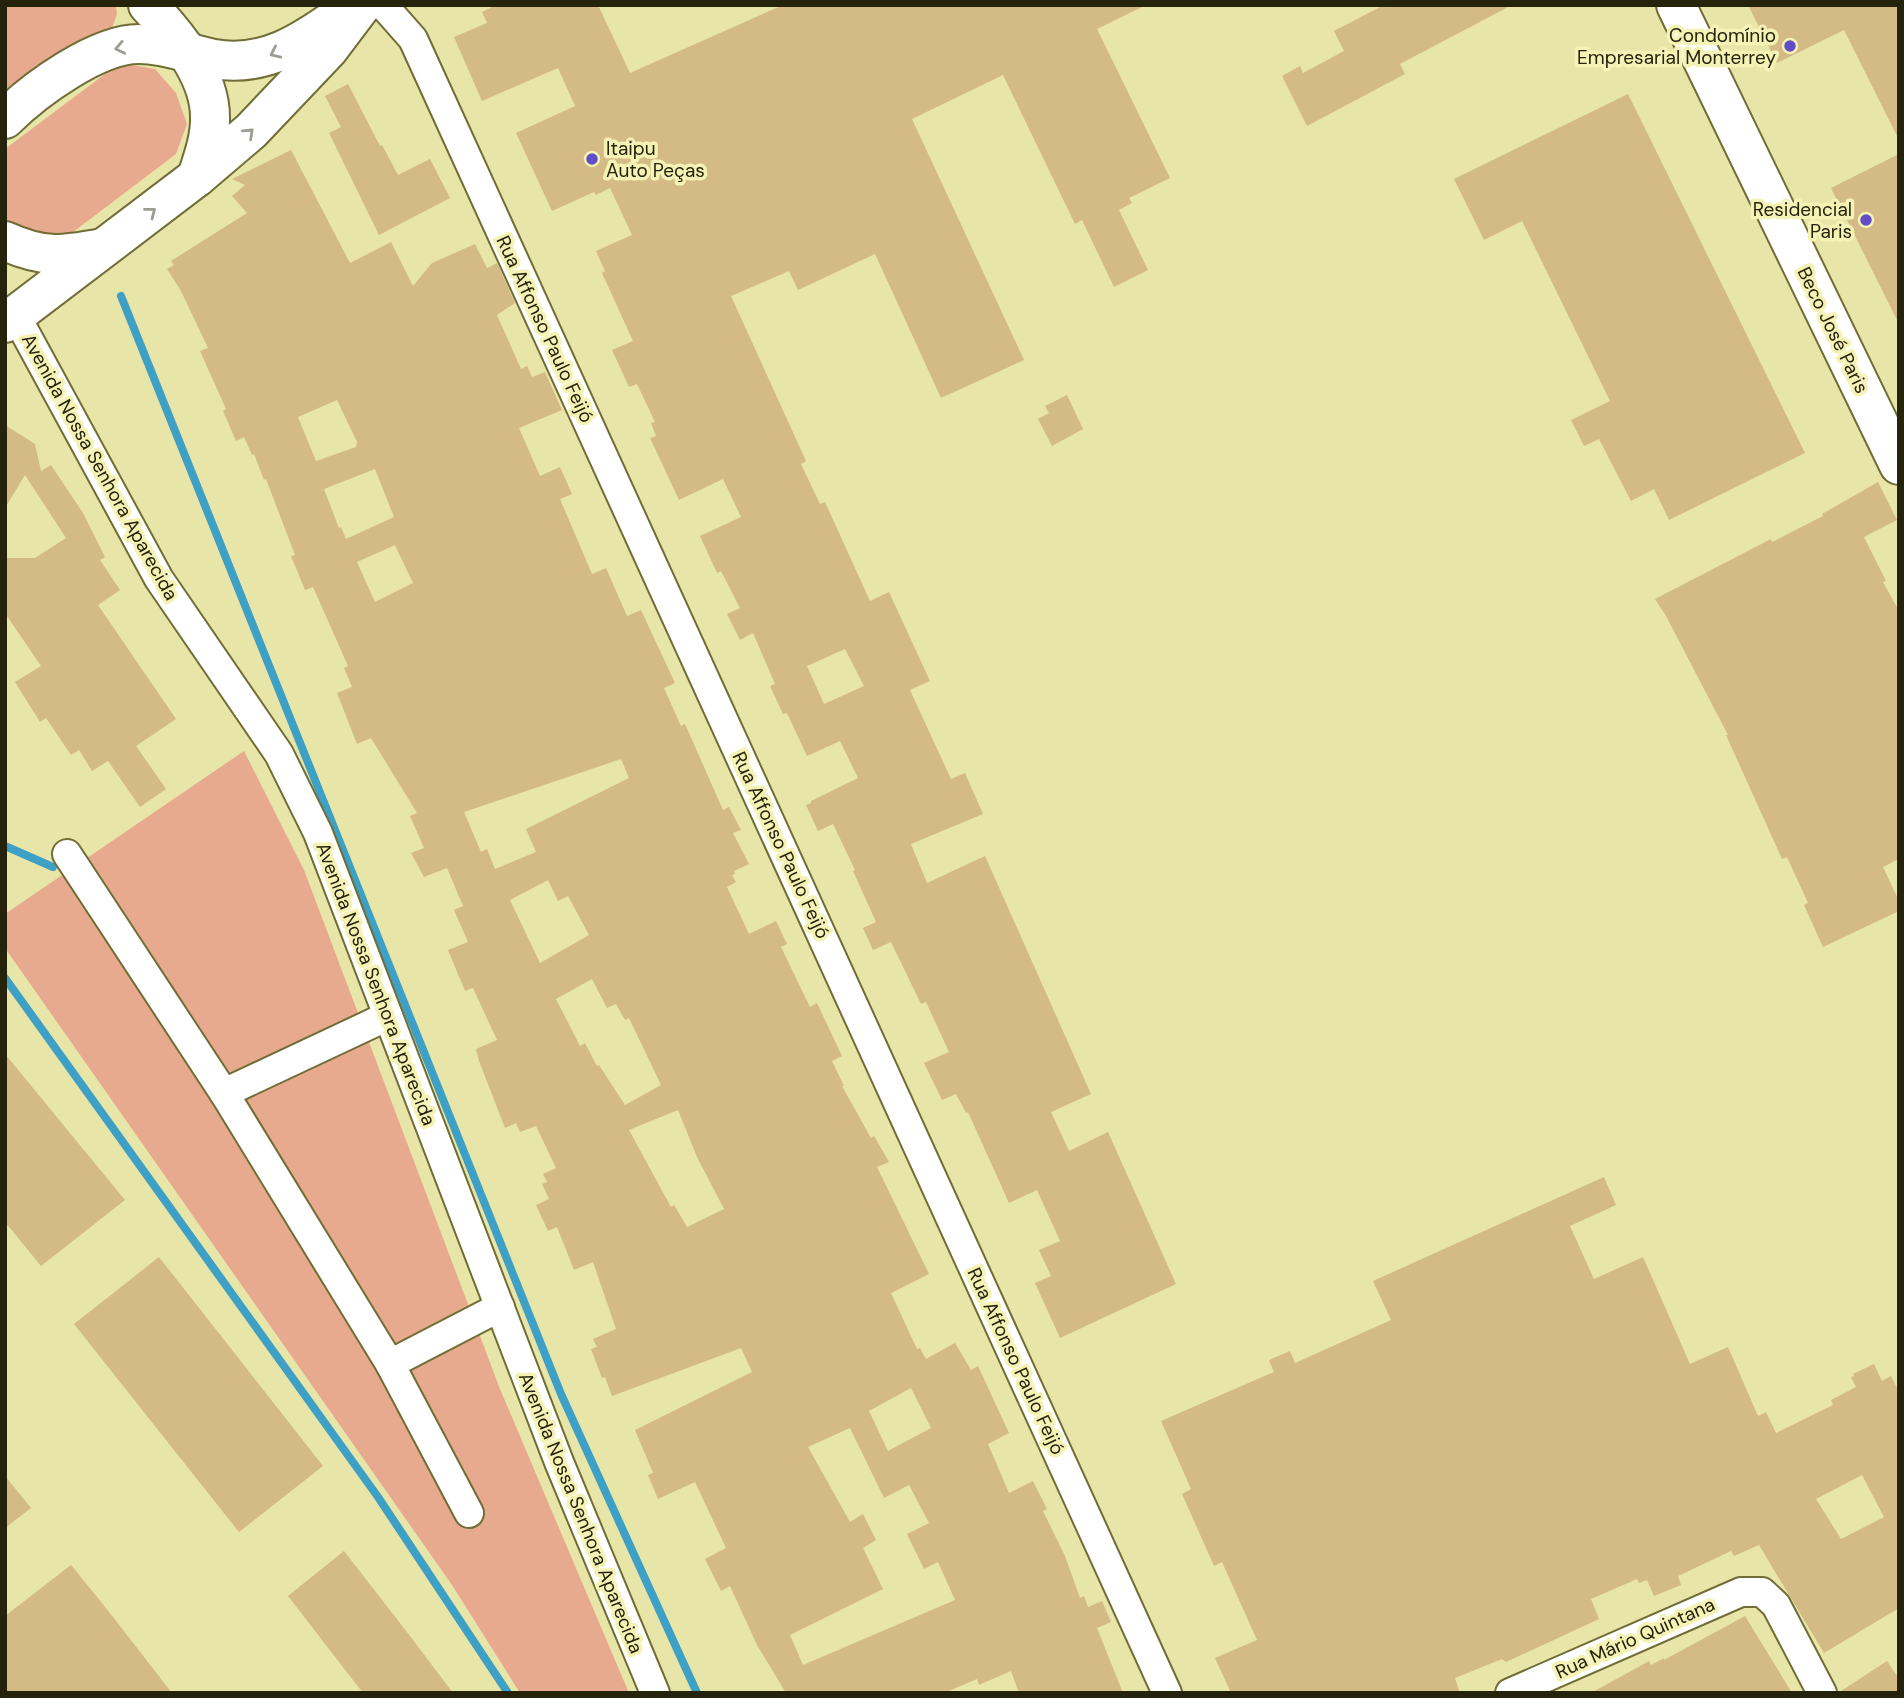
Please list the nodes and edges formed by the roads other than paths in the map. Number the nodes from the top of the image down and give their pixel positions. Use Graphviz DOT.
graph roads {
  1 [pos="148,5"];
  2 [pos="354,5"];
  3 [pos="362,5"];
  4 [pos="383,5"];
  5 [pos="1676,5"];
  6 [pos="187,52"];
  7 [pos="5,119"];
  8 [pos="197,177"];
  9 [pos="5,240"];
  10 [pos="106,248"];
  11 [pos="9,309"];
  12 [pos="1899,466"];
  13 [pos="67,854"];
  14 [pos="388,1017"];
  15 [pos="225,1093"];
  16 [pos="500,1307"];
  17 [pos="390,1364"];
  18 [pos="469,1513"];
  19 [pos="655,1693"];
  20 [pos="1167,1693"];
  21 [pos="1510,1693"];
  22 [pos="1822,1693"];
  1 -- 6 [label="main road"];
  2 -- 6 [label="main road, one-way"];
  8 -- 3 [label="main road, one-way"];
  4 -- 20 [label="street, Rua Affonso Paulo Feijó"];
  5 -- 12 [label="main road, Beco José Paris"];
  6 -- 7 [label="main road, one-way"];
  6 -- 8 [label="main road"];
  10 -- 8 [label="main road, one-way"];
  9 -- 10 [label="main road"];
  10 -- 11 [label="main road"];
  11 -- 14 [label="street, Avenida Nossa Senhora Aparecida"];
  13 -- 15 [label="street"];
  14 -- 15 [label="street"];
  14 -- 16 [label="street, Avenida Nossa Senhora Aparecida"];
  15 -- 17 [label="street"];
  16 -- 17 [label="street"];
  16 -- 19 [label="street, Avenida Nossa Senhora Aparecida"];
  17 -- 18 [label="street"];
  21 -- 22 [label="street, Rua Mário Quintana"];
}
